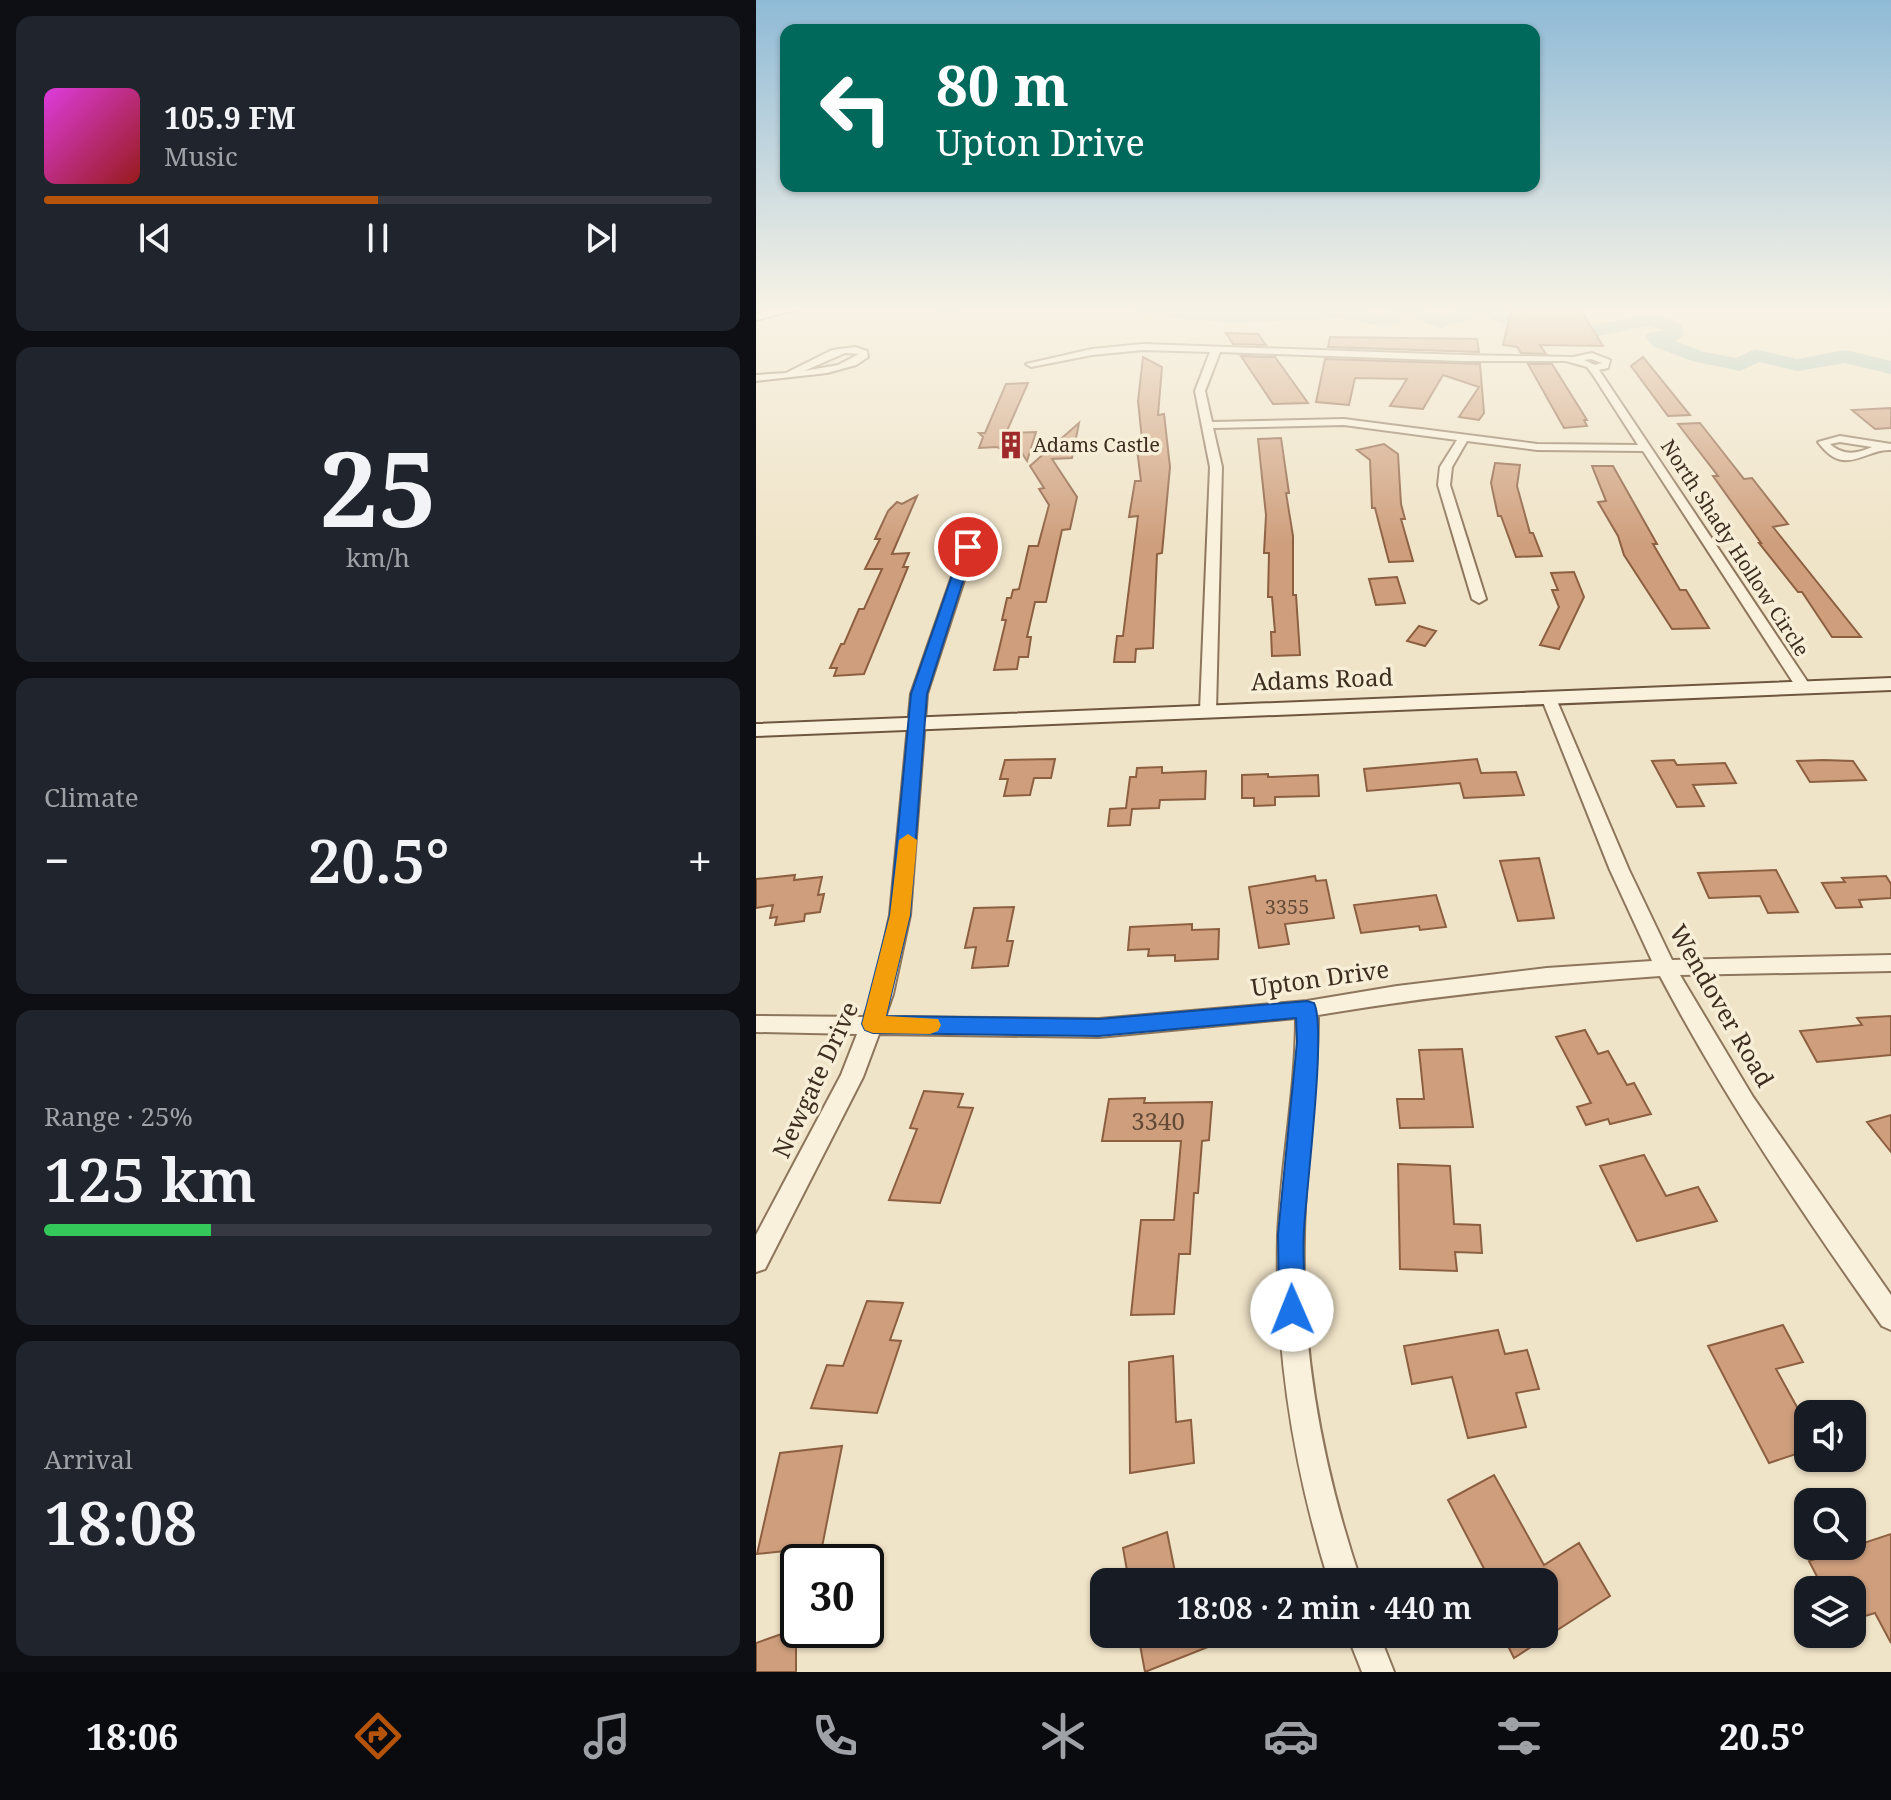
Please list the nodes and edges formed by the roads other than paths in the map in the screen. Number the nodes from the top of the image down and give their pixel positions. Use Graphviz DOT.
graph roads {
  1 [pos="1201,387"];
  2 [pos="1606,387"];
  3 [pos="1207,425"];
  4 [pos="1464,438"];
  5 [pos="1646,448"];
  6 [pos="977,522"];
  7 [pos="1479,599"];
  8 [pos="1891,684"];
  9 [pos="1803,687"];
  10 [pos="1549,697"];
  11 [pos="1208,711"];
  12 [pos="915,723"];
  13 [pos="756,730"];
  14 [pos="1891,963"];
  15 [pos="1665,968"];
  16 [pos="1307,1009"];
  17 [pos="756,1024"];
  18 [pos="873,1024"];
  19 [pos="756,1260"];
  20 [pos="1891,1317"];
  21 [pos="1340,1568"];
  22 [pos="1369,1648"];
  23 [pos="1378,1672"];
  1 -- 3 [label="street"];
  2 -- 5 [label="street, North Shady Hollow Circle"];
  3 -- 4 [label="street"];
  3 -- 11 [label="street"];
  4 -- 5 [label="street"];
  4 -- 7 [label="street"];
  5 -- 9 [label="street, North Shady Hollow Circle"];
  6 -- 12 [label="street, Newgate Drive"];
  8 -- 9 [label="street, Adams Road"];
  9 -- 10 [label="street, Adams Road"];
  10 -- 11 [label="street, Adams Road"];
  10 -- 15 [label="street, Wendover Road"];
  11 -- 12 [label="street, Adams Road"];
  12 -- 13 [label="street, Adams Road"];
  12 -- 18 [label="street, Newgate Drive"];
  14 -- 15 [label="street, Upton Drive"];
  15 -- 16 [label="street, Upton Drive"];
  15 -- 20 [label="street, Wendover Road"];
  16 -- 18 [label="street, Upton Drive"];
  16 -- 21 [label="street"];
  17 -- 18 [label="street, Upton Drive"];
  18 -- 19 [label="street, Newgate Drive"];
  22 -- 23 [label="street"];
}
